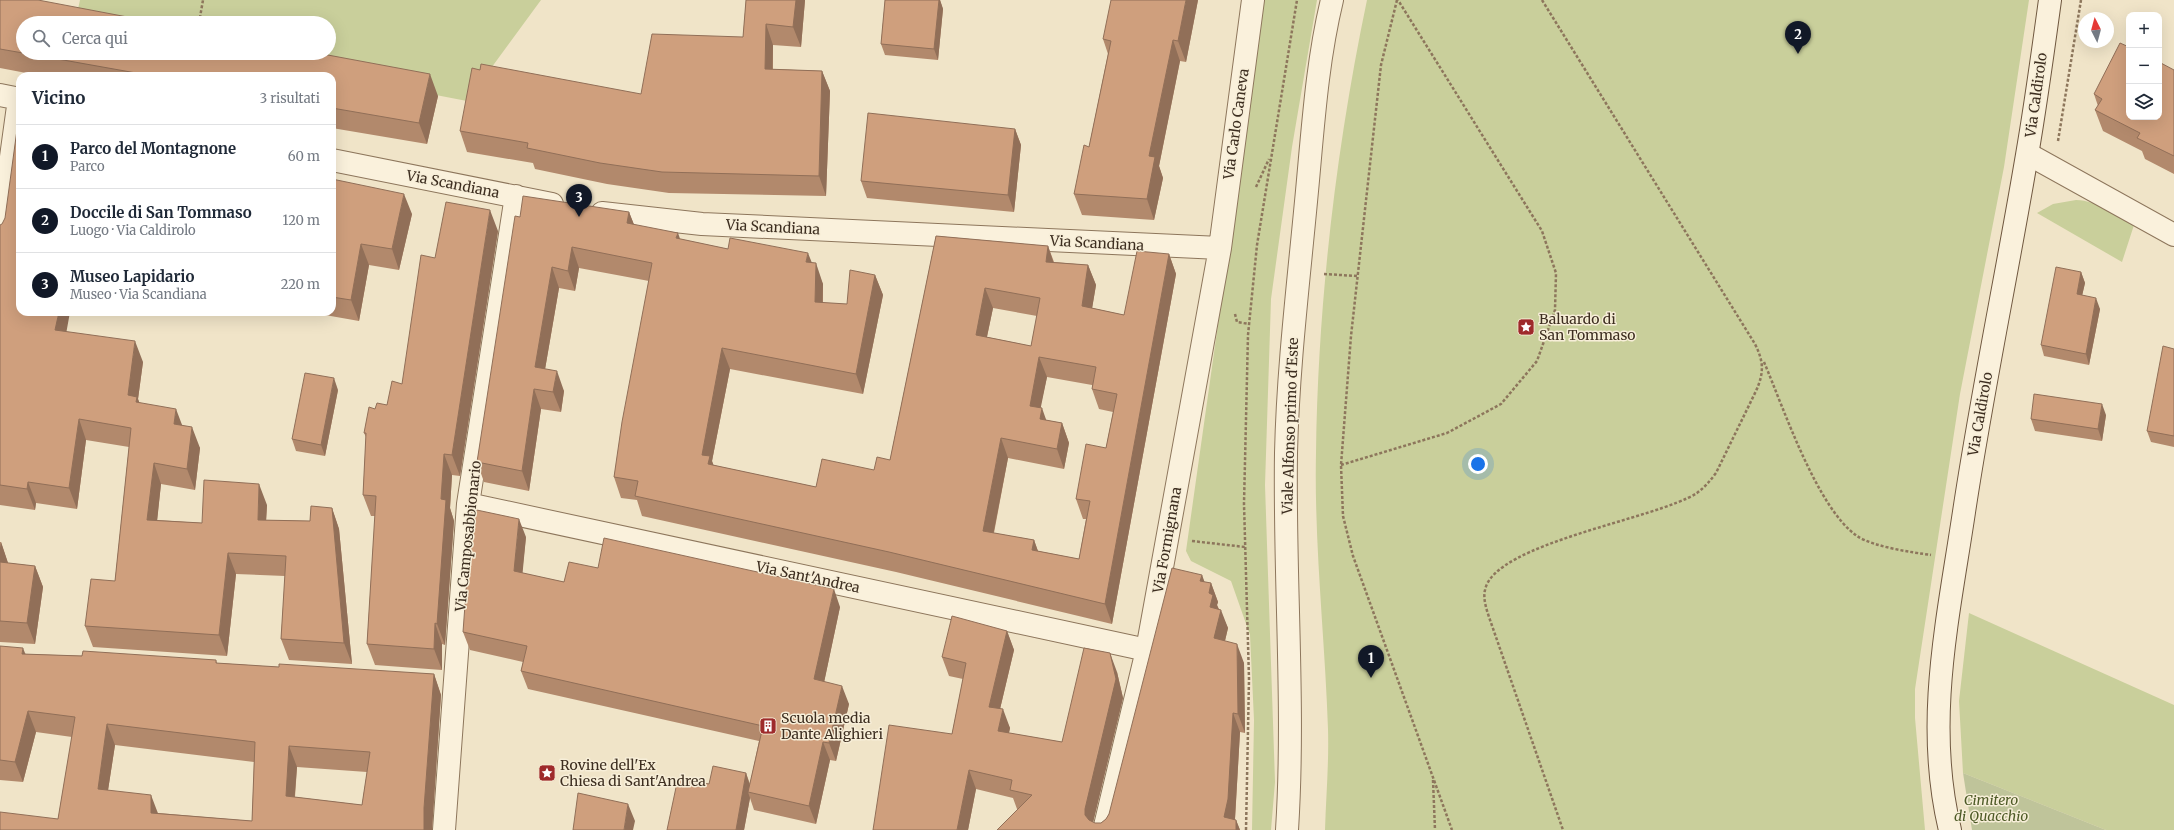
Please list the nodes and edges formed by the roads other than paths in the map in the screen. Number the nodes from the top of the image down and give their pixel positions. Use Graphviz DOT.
graph roads {
  1 [pos="1253,0"];
  2 [pos="1332,0"];
  3 [pos="2050,0"];
  4 [pos="13,98"];
  5 [pos="2028,154"];
  6 [pos="336,161"];
  7 [pos="516,196"];
  8 [pos="2174,235"];
  9 [pos="0,237"];
  10 [pos="1220,248"];
  11 [pos="468,504"];
  12 [pos="1147,650"];
  13 [pos="432,681"];
  14 [pos="455,683"];
  15 [pos="444,830"];
  16 [pos="1104,830"];
  17 [pos="1287,830"];
  18 [pos="1950,830"];
  1 -- 10 [label="street, Via Carlo Caneva"];
  2 -- 17 [label="street, Viale Alfonso primo d'Este"];
  3 -- 5 [label="street, Via Caldirolo"];
  4 -- 9 [label="street"];
  5 -- 8 [label="street"];
  5 -- 18 [label="street, Via Caldirolo"];
  6 -- 7 [label="street, Via Scandiana"];
  7 -- 10 [label="street, Via Scandiana"];
  7 -- 11 [label="street, Via Camposabbionario"];
  10 -- 12 [label="street, Via Formignana"];
  11 -- 12 [label="street, Via Sant'Andrea"];
  11 -- 14 [label="street, Via Camposabbionario"];
  12 -- 16 [label="street, Via Formignana"];
  13 -- 14 [label="street"];
  14 -- 15 [label="street, Via Camposabbionario"];
}
